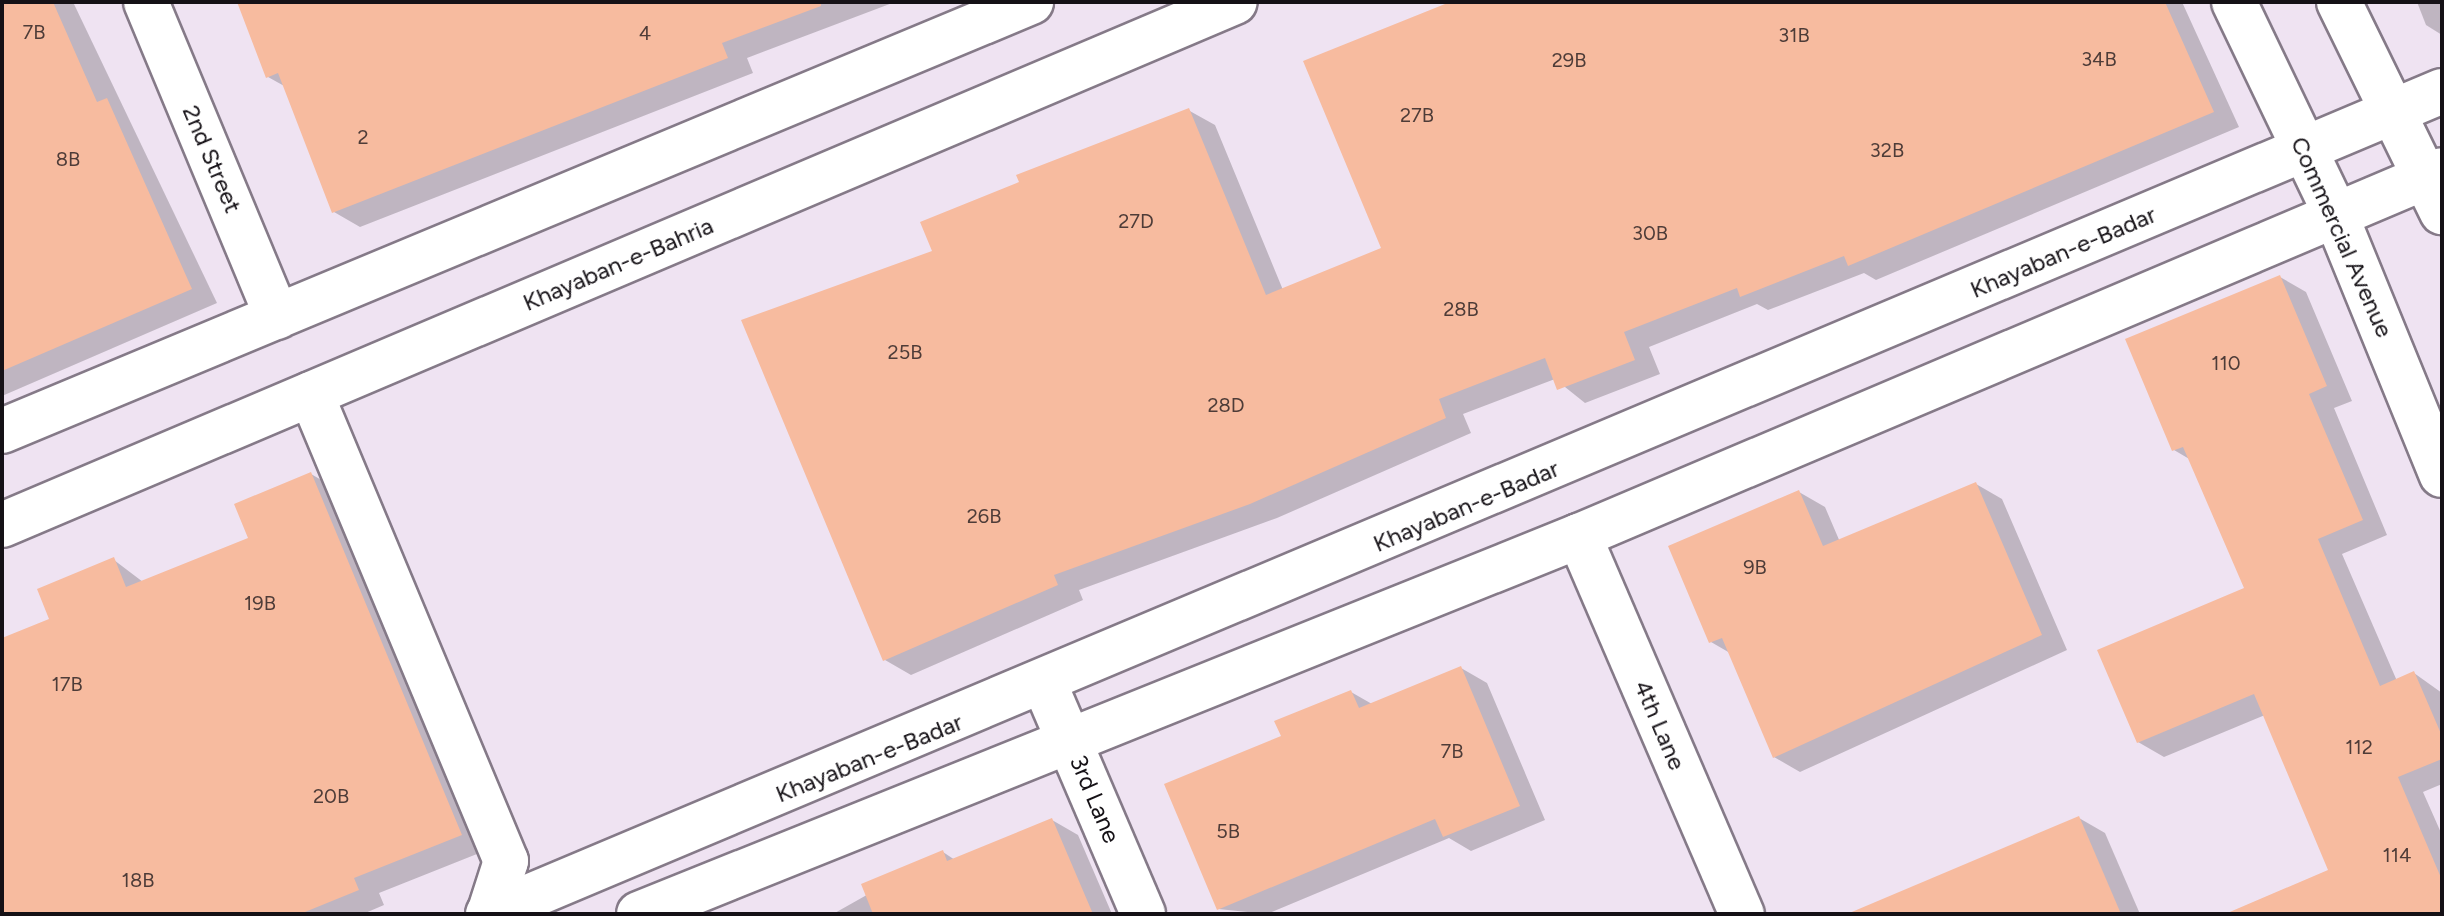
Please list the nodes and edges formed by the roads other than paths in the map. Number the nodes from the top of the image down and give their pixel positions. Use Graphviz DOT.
graph roads {
  1 [pos="146,2"];
  2 [pos="1031,2"];
  3 [pos="1235,2"];
  4 [pos="2234,2"];
  5 [pos="2339,2"];
  6 [pos="1163,16"];
  7 [pos="2442,91"];
  8 [pos="2395,111"];
  9 [pos="2304,149"];
  10 [pos="2437,186"];
  11 [pos="2334,211"];
  12 [pos="277,317"];
  13 [pos="311,394"];
  14 [pos="2,431"];
  15 [pos="2442,475"];
  16 [pos="2,525"];
  17 [pos="1579,536"];
  18 [pos="1045,685"];
  19 [pos="1070,739"];
  20 [pos="506,861"];
  21 [pos="546,903"];
  22 [pos="488,914"];
  23 [pos="639,914"];
  24 [pos="1143,914"];
  25 [pos="1742,914"];
  1 -- 12 [label="main road, 2nd Street"];
  2 -- 12 [label="main road"];
  3 -- 6 [label="main road, Khayaban-e-Bahria"];
  4 -- 9 [label="main road, Commercial Avenue"];
  5 -- 8 [label="main road"];
  6 -- 13 [label="main road, Khayaban-e-Bahria"];
  7 -- 8 [label="main road, Khayaban-e-Badar"];
  8 -- 9 [label="main road, Khayaban-e-Badar"];
  8 -- 10 [label="main road"];
  9 -- 11 [label="main road, Commercial Avenue"];
  9 -- 18 [label="main road, Khayaban-e-Badar"];
  10 -- 11 [label="main road"];
  11 -- 15 [label="main road, Commercial Avenue"];
  11 -- 17 [label="main road"];
  12 -- 14 [label="main road"];
  13 -- 16 [label="main road, Khayaban-e-Bahria"];
  13 -- 20 [label="main road"];
  17 -- 19 [label="main road"];
  17 -- 25 [label="main road, 4th Lane"];
  18 -- 19 [label="main road, 3rd Lane"];
  18 -- 21 [label="main road, Khayaban-e-Badar"];
  19 -- 23 [label="main road"];
  19 -- 24 [label="main road, 3rd Lane"];
  20 -- 21 [label="main road"];
  20 -- 22 [label="main road"];
  21 -- 22 [label="main road, Khayaban-e-Badar"];
}
